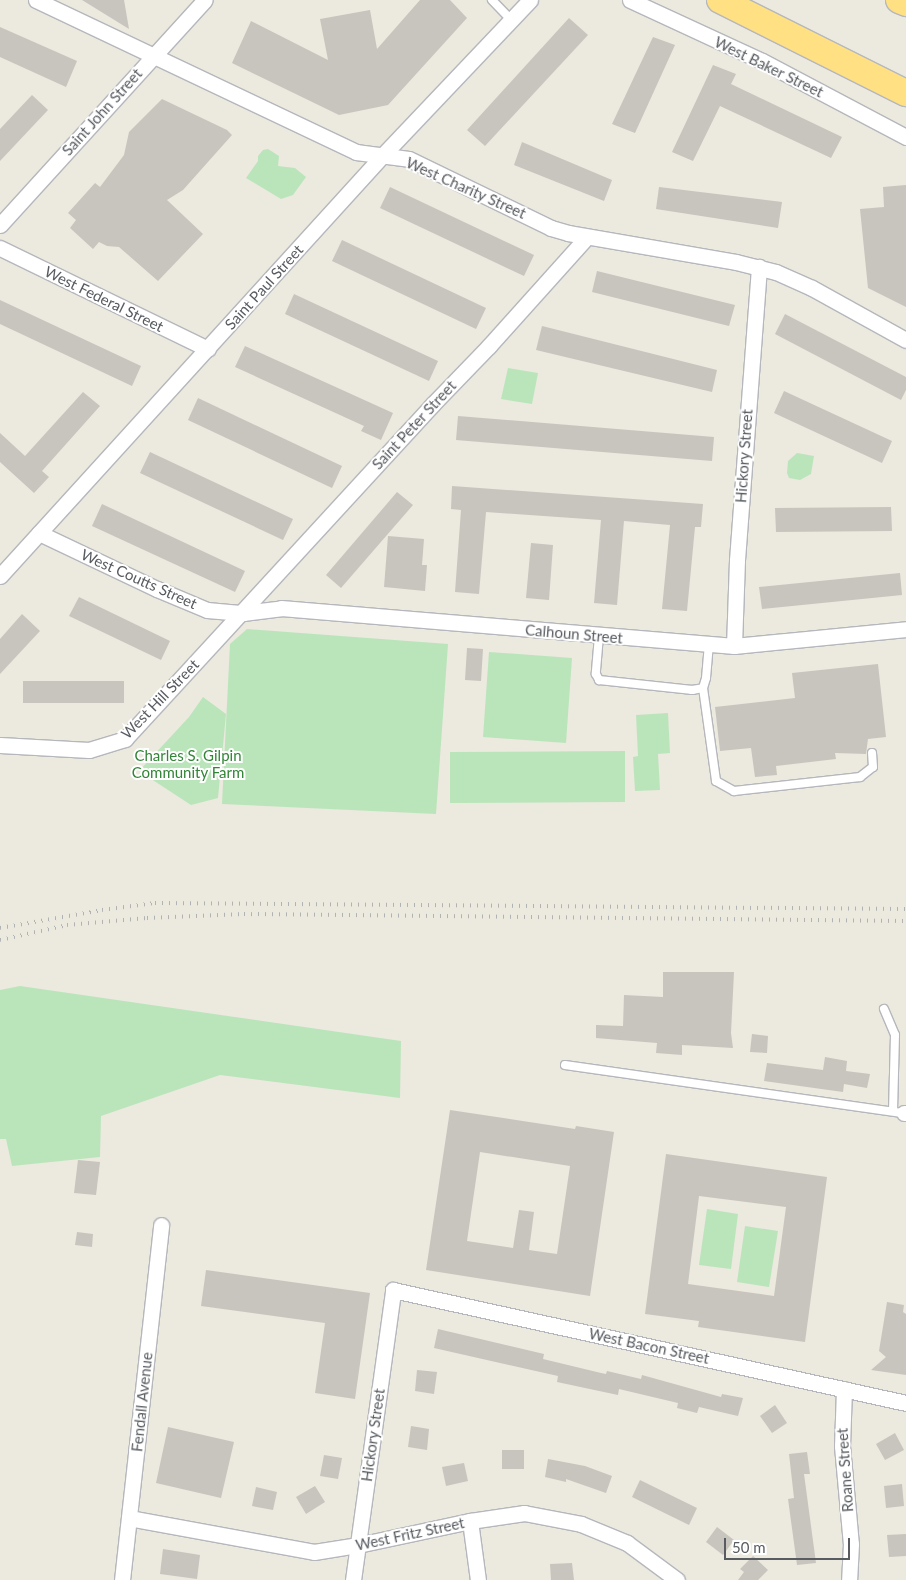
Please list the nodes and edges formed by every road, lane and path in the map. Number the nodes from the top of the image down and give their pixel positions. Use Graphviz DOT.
graph roads {
  1 [pos="36,0"];
  2 [pos="205,0"];
  3 [pos="492,0"];
  4 [pos="530,0"];
  5 [pos="630,0"];
  6 [pos="720,0"];
  7 [pos="899,0"];
  8 [pos="906,3"];
  9 [pos="511,20"];
  10 [pos="153,57"];
  11 [pos="906,93"];
  12 [pos="906,137"];
  13 [pos="382,156"];
  14 [pos="0,225"];
  15 [pos="586,238"];
  16 [pos="0,248"];
  17 [pos="759,267"];
  18 [pos="906,340"];
  19 [pos="208,349"];
  20 [pos="39,533"];
  21 [pos="0,576"];
  22 [pos="243,613"];
  23 [pos="906,629"];
  24 [pos="599,636"];
  25 [pos="709,645"];
  26 [pos="734,646"];
  27 [pos="703,688"];
  28 [pos="0,745"];
  29 [pos="872,753"];
  30 [pos="884,1009"];
  31 [pos="565,1065"];
  32 [pos="901,1112"];
  33 [pos="162,1225"];
  34 [pos="393,1290"];
  35 [pos="844,1389"];
  36 [pos="906,1403"];
  37 [pos="129,1518"];
  38 [pos="470,1521"];
  39 [pos="358,1545"];
  40 [pos="672,1578"];
  41 [pos="122,1580"];
  42 [pos="354,1580"];
  43 [pos="478,1580"];
  44 [pos="849,1580"];
  1 -- 10 [label="street, West Charity Street"];
  2 -- 10 [label="street, Saint John Street"];
  3 -- 9 [label="lane"];
  4 -- 9 [label="street, Saint Paul Street"];
  5 -- 12 [label="street, West Baker Street"];
  6 -- 11 [label="highway"];
  7 -- 8 [label="highway"];
  9 -- 13 [label="street, Saint Paul Street"];
  10 -- 13 [label="street, West Charity Street"];
  10 -- 14 [label="street, Saint John Street"];
  13 -- 15 [label="street, West Charity Street"];
  13 -- 19 [label="street, Saint Paul Street"];
  15 -- 17 [label="street, West Charity Street"];
  15 -- 22 [label="street, Saint Peter Street"];
  16 -- 19 [label="street, West Federal Street"];
  17 -- 18 [label="street, West Charity Street"];
  17 -- 26 [label="street, Hickory Street"];
  19 -- 20 [label="street, Saint Paul Street"];
  20 -- 21 [label="street, Saint Paul Street"];
  20 -- 22 [label="street, West Coutts Street"];
  22 -- 24 [label="street, Calhoun Street"];
  22 -- 28 [label="street, West Hill Street"];
  23 -- 26 [label="street, Calhoun Street"];
  24 -- 25 [label="street, Calhoun Street"];
  24 -- 27 [label="lane"];
  25 -- 26 [label="street, Calhoun Street"];
  25 -- 27 [label="lane"];
  27 -- 29 [label="lane"];
  30 -- 32 [label="lane"];
  31 -- 32 [label="lane"];
  33 -- 37 [label="street, Fendall Avenue"];
  34 -- 35 [label="street, West Bacon Street"];
  34 -- 39 [label="street, Hickory Street"];
  35 -- 36 [label="street, West Bacon Street"];
  35 -- 44 [label="street, Roane Street"];
  37 -- 39 [label="street, West Fritz Street"];
  37 -- 41 [label="street, Fendall Avenue"];
  38 -- 39 [label="street, West Fritz Street"];
  38 -- 40 [label="street, West Fritz Street"];
  38 -- 43 [label="street"];
  39 -- 42 [label="street, Hickory Street"];
}
